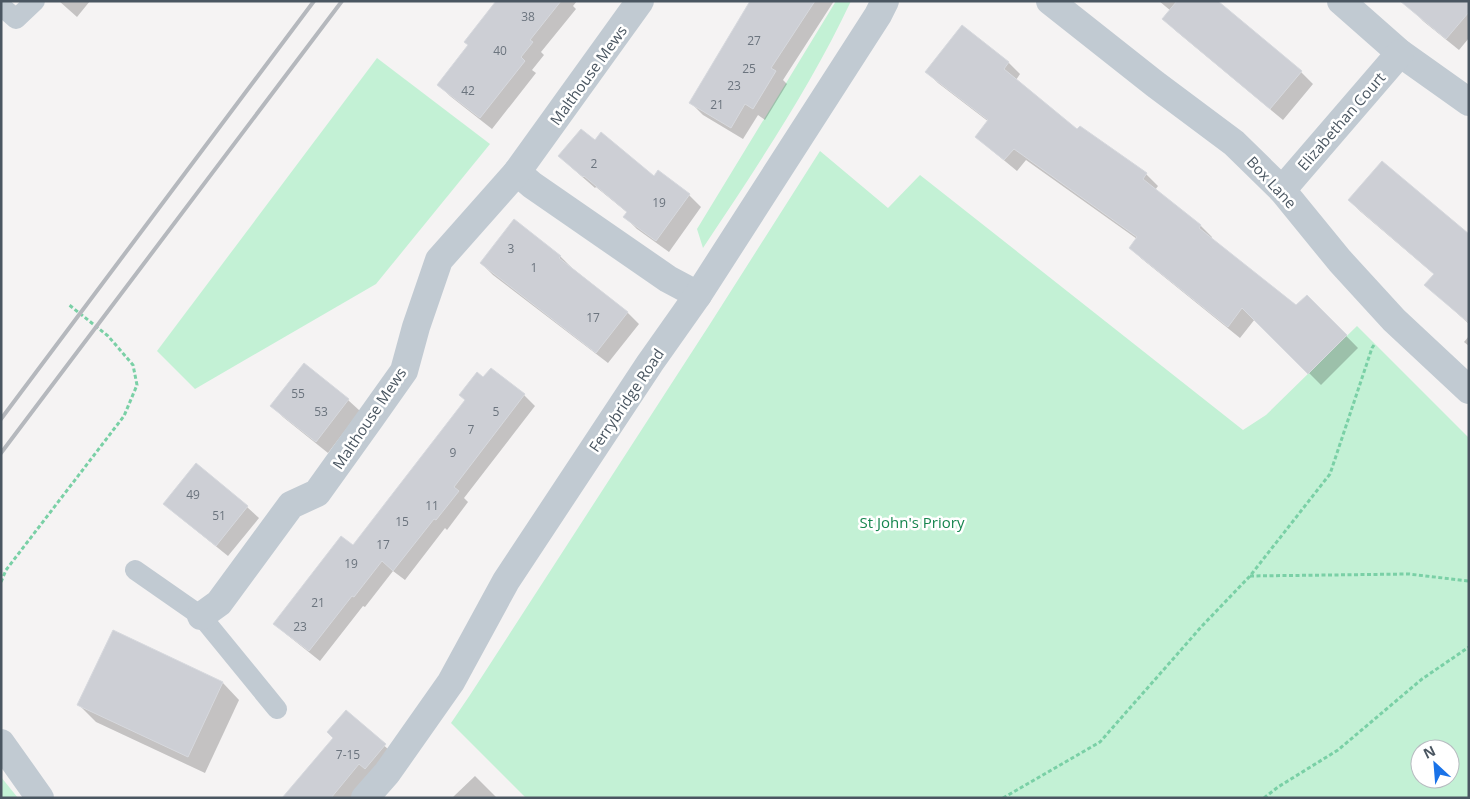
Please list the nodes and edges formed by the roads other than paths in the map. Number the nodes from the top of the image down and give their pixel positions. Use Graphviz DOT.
graph roads {
  1 [pos="35,1"];
  2 [pos="640,1"];
  3 [pos="885,1"];
  4 [pos="1050,1"];
  5 [pos="1341,1"];
  6 [pos="1,6"];
  7 [pos="1400,53"];
  8 [pos="1469,102"];
  9 [pos="517,172"];
  10 [pos="1282,190"];
  11 [pos="698,295"];
  12 [pos="1469,390"];
  13 [pos="135,570"];
  14 [pos="201,616"];
  15 [pos="276,709"];
  16 [pos="1,743"];
  17 [pos="40,798"];
  18 [pos="364,798"];
  1 -- 6 [label="lane"];
  2 -- 9 [label="street, Malthouse Mews"];
  3 -- 11 [label="street, Ferrybridge Road"];
  4 -- 10 [label="street, Box Lane"];
  5 -- 7 [label="street"];
  7 -- 8 [label="street"];
  7 -- 10 [label="street, Elizabethan Court"];
  9 -- 11 [label="street"];
  9 -- 14 [label="street, Malthouse Mews"];
  10 -- 12 [label="street, Box Lane"];
  11 -- 18 [label="street, Ferrybridge Road"];
  13 -- 14 [label="lane"];
  14 -- 15 [label="lane"];
  16 -- 17 [label="street"];
}
